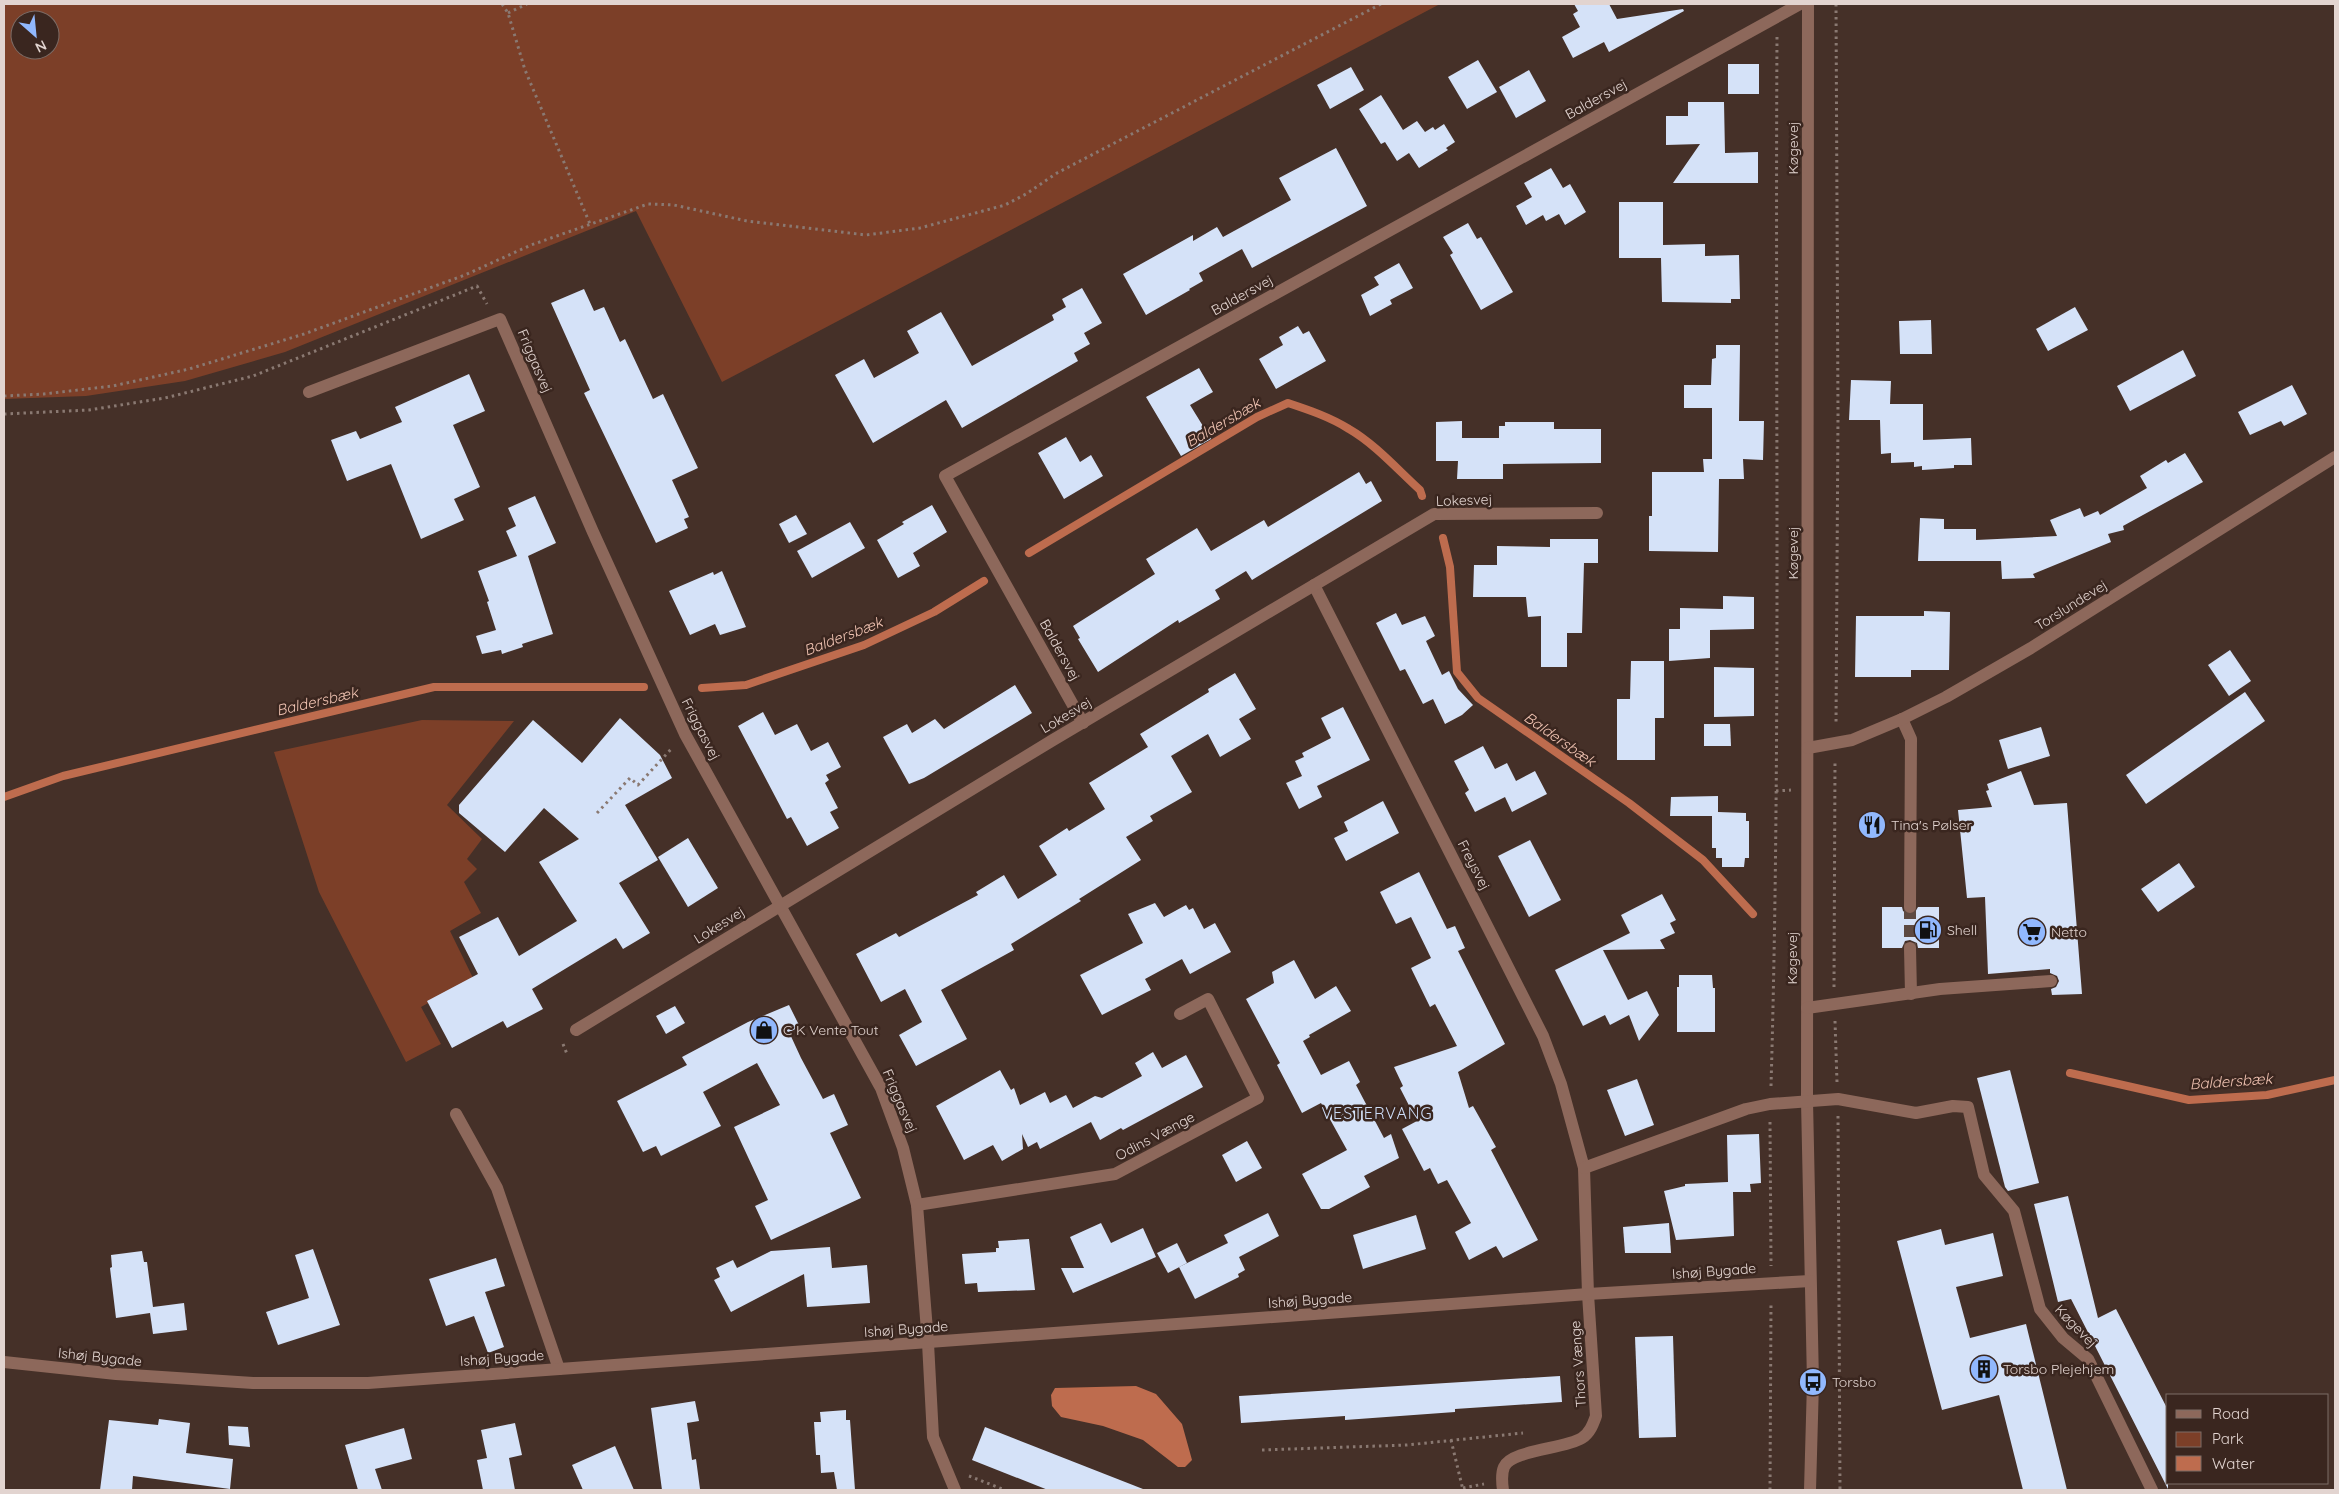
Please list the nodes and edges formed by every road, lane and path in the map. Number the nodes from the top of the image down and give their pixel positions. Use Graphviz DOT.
graph roads {
  1 [pos="502,4"];
  2 [pos="527,4"];
  3 [pos="1382,4"];
  4 [pos="1800,4"];
  5 [pos="1808,4"];
  6 [pos="508,13"];
  7 [pos="1777,15"];
  8 [pos="590,224"];
  9 [pos="500,320"];
  10 [pos="308,392"];
  11 [pos="4,396"];
  12 [pos="4,414"];
  13 [pos="2335,457"];
  14 [pos="1597,513"];
  15 [pos="1314,585"];
  16 [pos="1902,719"];
  17 [pos="1083,723"];
  18 [pos="685,734"];
  19 [pos="1808,748"];
  20 [pos="597,813"];
  21 [pos="779,906"];
  22 [pos="1910,907"];
  23 [pos="1910,948"];
  24 [pos="2051,981"];
  25 [pos="1911,994"];
  26 [pos="1807,1008"];
  27 [pos="1180,1014"];
  28 [pos="576,1030"];
  29 [pos="1807,1101"];
  30 [pos="1770,1104"];
  31 [pos="456,1114"];
  32 [pos="1584,1168"];
  33 [pos="917,1205"];
  34 [pos="1810,1281"];
  35 [pos="1771,1283"];
  36 [pos="1588,1294"];
  37 [pos="928,1343"];
  38 [pos="4,1362"];
  39 [pos="560,1369"];
  40 [pos="1530,1432"];
  41 [pos="1451,1440"];
  42 [pos="1262,1450"];
  43 [pos="949,1477"];
  44 [pos="955,1490"];
  45 [pos="1005,1490"];
  46 [pos="1463,1490"];
  47 [pos="1503,1490"];
  48 [pos="1770,1490"];
  49 [pos="1810,1490"];
  50 [pos="2152,1490"];
  1 -- 6 [label="path"];
  2 -- 6 [label="path"];
  3 -- 8 [label="path"];
  4 -- 7 [label="street, Baldersvej"];
  5 -- 19 [label="street, Køgevej"];
  6 -- 8 [label="path"];
  7 -- 17 [label="street, Baldersvej"];
  7 -- 30 [label="path"];
  8 -- 11 [label="path"];
  9 -- 10 [label="street, Friggasvej"];
  9 -- 12 [label="path"];
  9 -- 18 [label="street, Friggasvej"];
  13 -- 16 [label="street, Torslundevej"];
  14 -- 15 [label="street, Lokesvej"];
  15 -- 17 [label="street, Lokesvej"];
  15 -- 32 [label="street, Freysvej"];
  16 -- 19 [label="street, Torslundevej"];
  16 -- 22 [label="street"];
  17 -- 21 [label="street, Lokesvej"];
  18 -- 20 [label="path"];
  18 -- 21 [label="street, Friggasvej"];
  19 -- 26 [label="street, Køgevej"];
  21 -- 28 [label="street, Lokesvej"];
  21 -- 33 [label="street, Friggasvej"];
  23 -- 25 [label="street"];
  24 -- 25 [label="street"];
  25 -- 26 [label="street"];
  26 -- 29 [label="street, Køgevej"];
  27 -- 33 [label="street, Odins Vænge"];
  29 -- 30 [label="street"];
  29 -- 34 [label="street, Køgevej"];
  29 -- 50 [label="street, Køgevej"];
  30 -- 32 [label="street"];
  30 -- 35 [label="path"];
  31 -- 39 [label="street"];
  32 -- 36 [label="street, Freysvej"];
  33 -- 37 [label="street, Friggasvej"];
  34 -- 35 [label="street, Ishøj Bygade"];
  34 -- 49 [label="street, Køgevej"];
  35 -- 36 [label="street, Ishøj Bygade"];
  35 -- 48 [label="path"];
  36 -- 37 [label="street, Ishøj Bygade"];
  36 -- 47 [label="street, Thors Vænge"];
  37 -- 39 [label="street, Ishøj Bygade"];
  37 -- 43 [label="street"];
  38 -- 39 [label="street, Ishøj Bygade"];
  40 -- 41 [label="path"];
  41 -- 42 [label="path"];
  41 -- 46 [label="path"];
  43 -- 44 [label="street"];
  43 -- 45 [label="path"];
}
